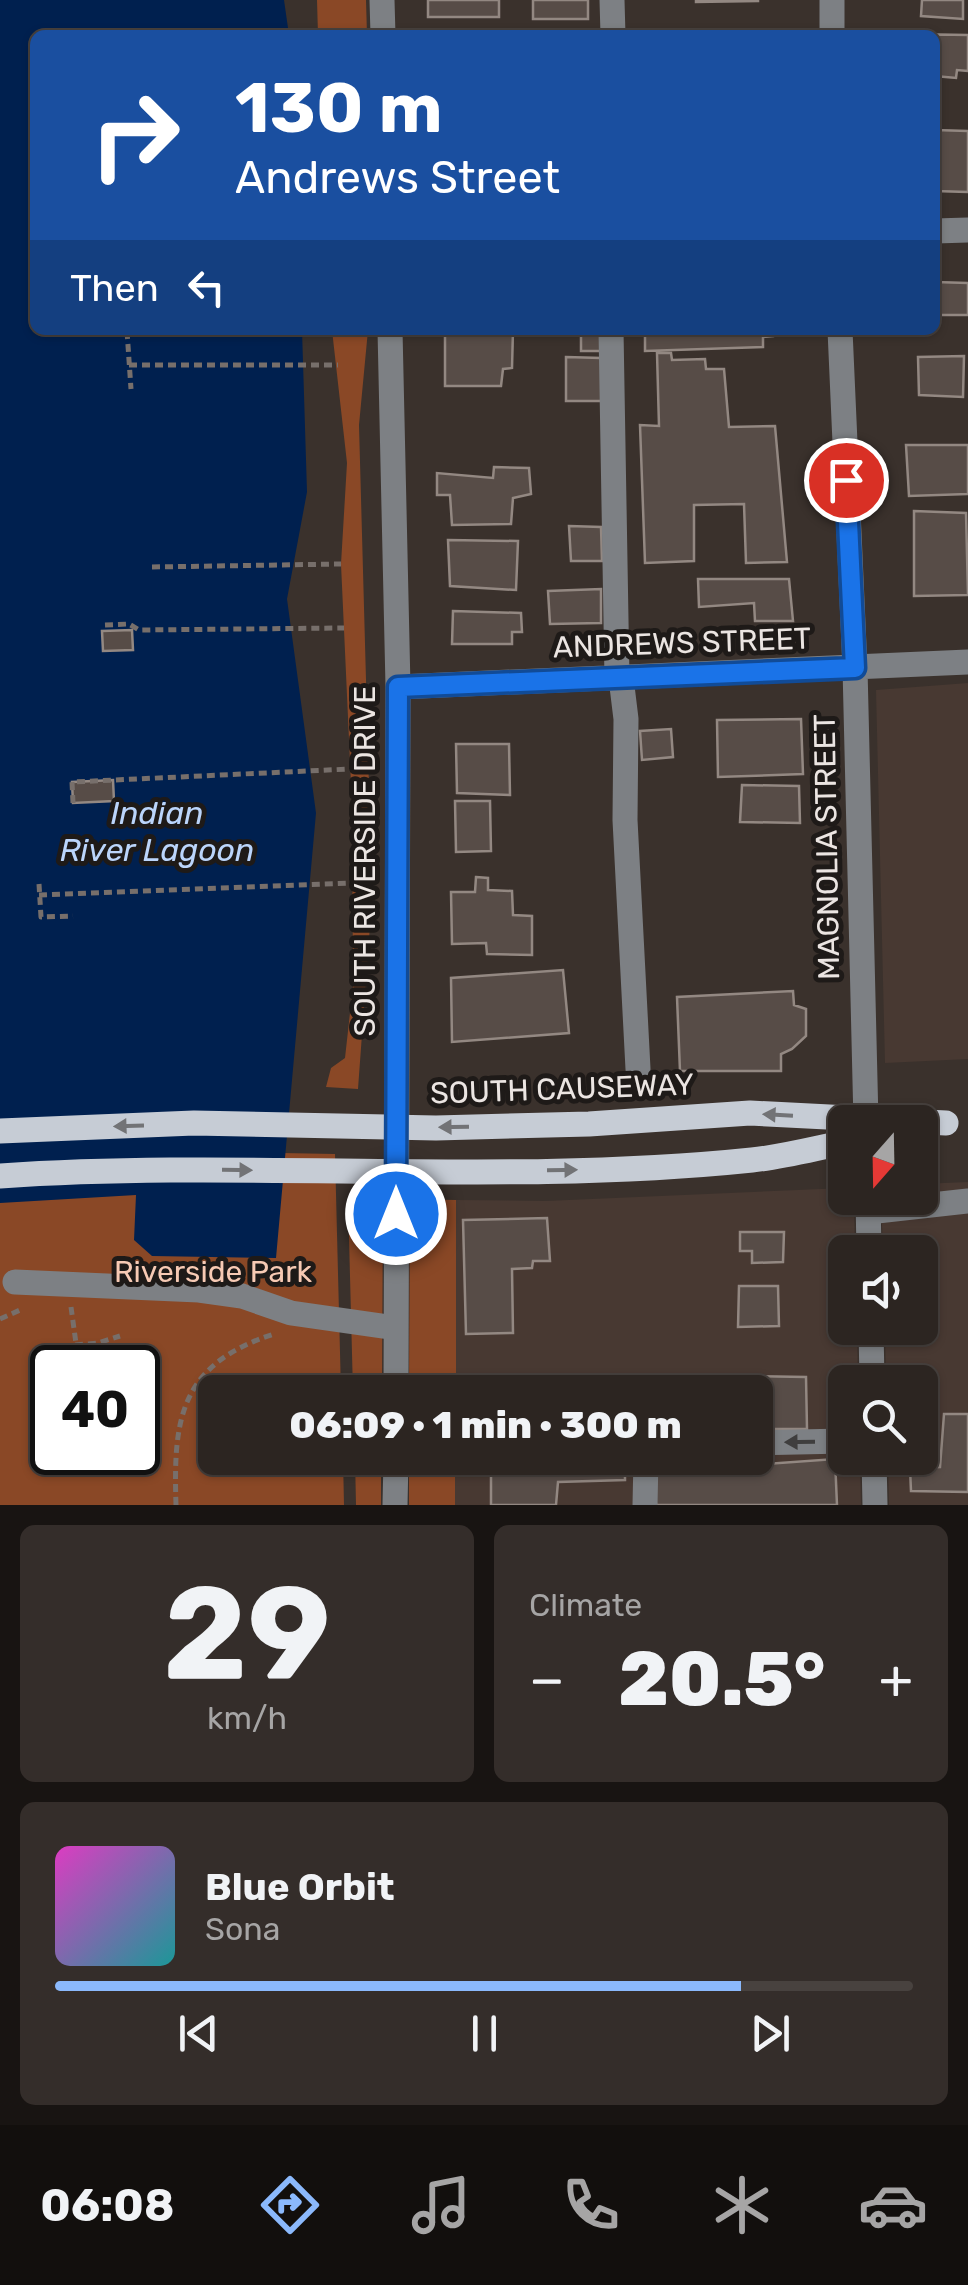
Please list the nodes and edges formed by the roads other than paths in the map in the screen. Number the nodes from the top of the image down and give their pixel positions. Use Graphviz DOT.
graph roads {
  1 [pos="382,0"];
  2 [pos="612,0"];
  3 [pos="832,0"];
  4 [pos="383,30"];
  5 [pos="613,30"];
  6 [pos="832,30"];
  7 [pos="968,230"];
  8 [pos="940,231"];
  9 [pos="390,335"];
  10 [pos="611,335"];
  11 [pos="840,335"];
  12 [pos="968,662"];
  13 [pos="855,668"];
  14 [pos="619,678"];
  15 [pos="398,687"];
  16 [pos="638,1069"];
  17 [pos="866,1105"];
  18 [pos="946,1123"];
  19 [pos="0,1131"];
  20 [pos="828,1146"];
  21 [pos="0,1176"];
  22 [pos="968,1201"];
  23 [pos="938,1202"];
  24 [pos="15,1282"];
  25 [pos="396,1328"];
  26 [pos="396,1375"];
  27 [pos="828,1441"];
  28 [pos="773,1443"];
  29 [pos="396,1475"];
  30 [pos="646,1475"];
  31 [pos="874,1475"];
  32 [pos="395,1505"];
  33 [pos="645,1505"];
  34 [pos="875,1505"];
  1 -- 4 [label="street"];
  2 -- 5 [label="street"];
  3 -- 6 [label="street"];
  7 -- 8 [label="street"];
  9 -- 15 [label="street, SOUTH RIVERSIDE DRIVE"];
  10 -- 14 [label="street"];
  11 -- 13 [label="street, MAGNOLIA STREET"];
  12 -- 13 [label="street, ANDREWS STREET"];
  13 -- 14 [label="street, ANDREWS STREET"];
  13 -- 17 [label="street, MAGNOLIA STREET"];
  14 -- 15 [label="street, ANDREWS STREET"];
  14 -- 16 [label="street"];
  15 -- 25 [label="street, SOUTH RIVERSIDE DRIVE"];
  18 -- 19 [label="main road, SOUTH CAUSEWAY, one-way, bridge"];
  21 -- 20 [label="main road, one-way, bridge"];
  22 -- 23 [label="street"];
  24 -- 25 [label="street"];
  25 -- 26 [label="street, SOUTH RIVERSIDE DRIVE"];
  27 -- 28 [label="street, one-way"];
  29 -- 32 [label="street"];
  30 -- 33 [label="street"];
  31 -- 34 [label="street"];
}
